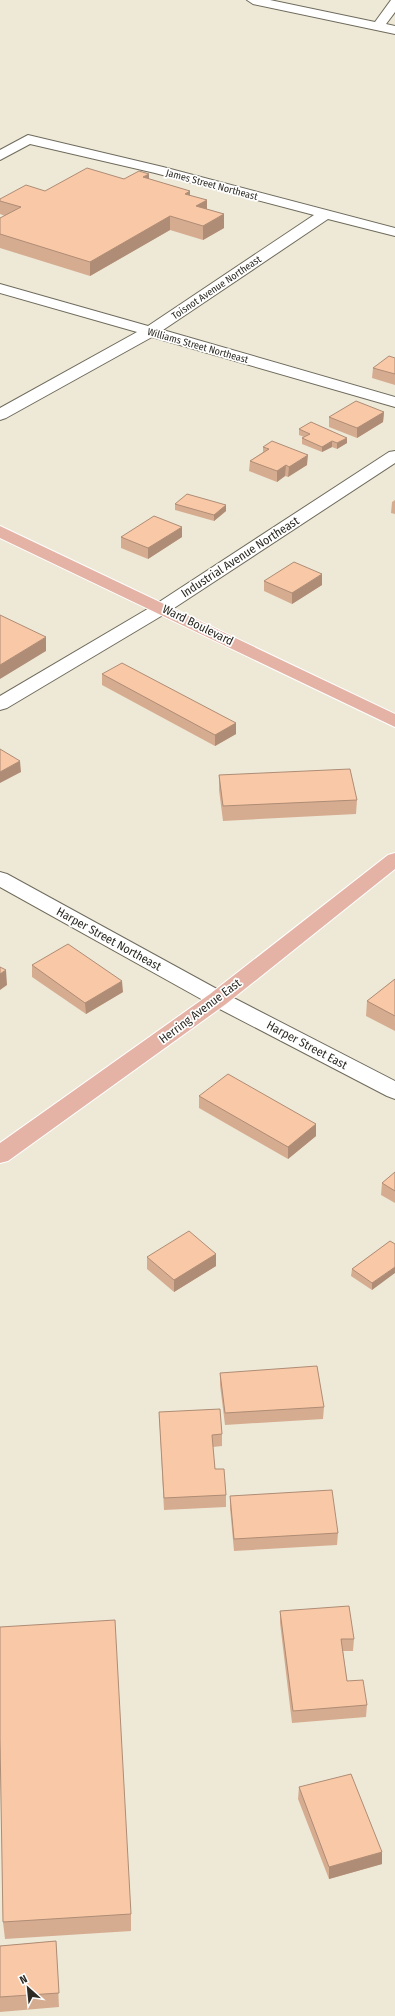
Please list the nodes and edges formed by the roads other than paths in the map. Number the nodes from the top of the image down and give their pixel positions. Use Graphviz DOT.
graph roads {
  1 [pos="253,0"];
  2 [pos="395,3"];
  3 [pos="379,26"];
  4 [pos="395,30"];
  5 [pos="0,156"];
  6 [pos="325,214"];
  7 [pos="395,232"];
  8 [pos="0,288"];
  9 [pos="151,331"];
  10 [pos="395,402"];
  11 [pos="0,415"];
  12 [pos="395,456"];
  13 [pos="0,531"];
  14 [pos="162,608"];
  15 [pos="0,704"];
  16 [pos="395,721"];
  17 [pos="395,859"];
  18 [pos="0,878"];
  19 [pos="218,998"];
  20 [pos="395,1091"];
  21 [pos="0,1156"];
  1 -- 3 [label="street"];
  2 -- 3 [label="street"];
  3 -- 4 [label="street"];
  5 -- 6 [label="street, James Street Northeast"];
  6 -- 7 [label="street, James Street Northeast"];
  6 -- 9 [label="street, Toisnot Avenue Northeast"];
  8 -- 9 [label="street, Williams Street Northeast"];
  9 -- 10 [label="street, Williams Street Northeast"];
  9 -- 11 [label="street, Toisnot Avenue Northeast"];
  12 -- 14 [label="street, Industrial Avenue Northeast"];
  13 -- 14 [label="main road, Ward Boulevard"];
  14 -- 15 [label="street, Industrial Avenue Northeast"];
  14 -- 16 [label="main road, Ward Boulevard"];
  17 -- 19 [label="main road, Herring Avenue East"];
  18 -- 19 [label="street, Harper Street Northeast"];
  19 -- 20 [label="street, Harper Street East"];
  19 -- 21 [label="main road, Herring Avenue East"];
}
